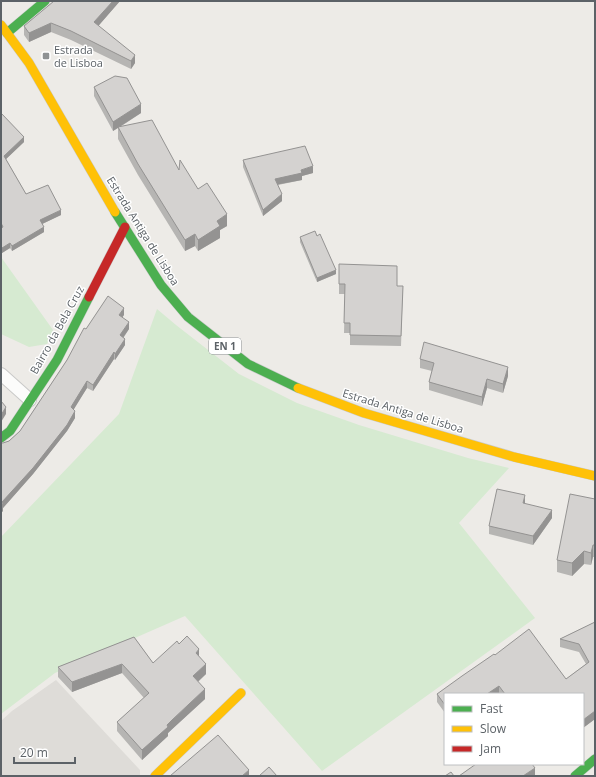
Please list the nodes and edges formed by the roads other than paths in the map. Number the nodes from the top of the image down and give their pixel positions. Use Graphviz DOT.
graph roads {
  1 [pos="45,1"];
  2 [pos="1,25"];
  3 [pos="7,32"];
  4 [pos="125,227"];
  5 [pos="1,374"];
  6 [pos="30,400"];
  7 [pos="1,438"];
  8 [pos="595,476"];
  9 [pos="242,693"];
  10 [pos="595,759"];
  11 [pos="155,776"];
  12 [pos="575,776"];
  1 -- 3 [label="main road"];
  2 -- 3 [label="main road, Estrada Antiga de Lisboa / EN 1"];
  3 -- 4 [label="main road, Estrada Antiga de Lisboa / EN 1"];
  4 -- 6 [label="main road, Bairro da Bela Cruz"];
  4 -- 8 [label="main road, Estrada Antiga de Lisboa / EN 1"];
  5 -- 6 [label="lane"];
  6 -- 7 [label="main road, Bairro da Bela Cruz"];
  9 -- 11 [label="main road"];
  10 -- 12 [label="main road"];
}
